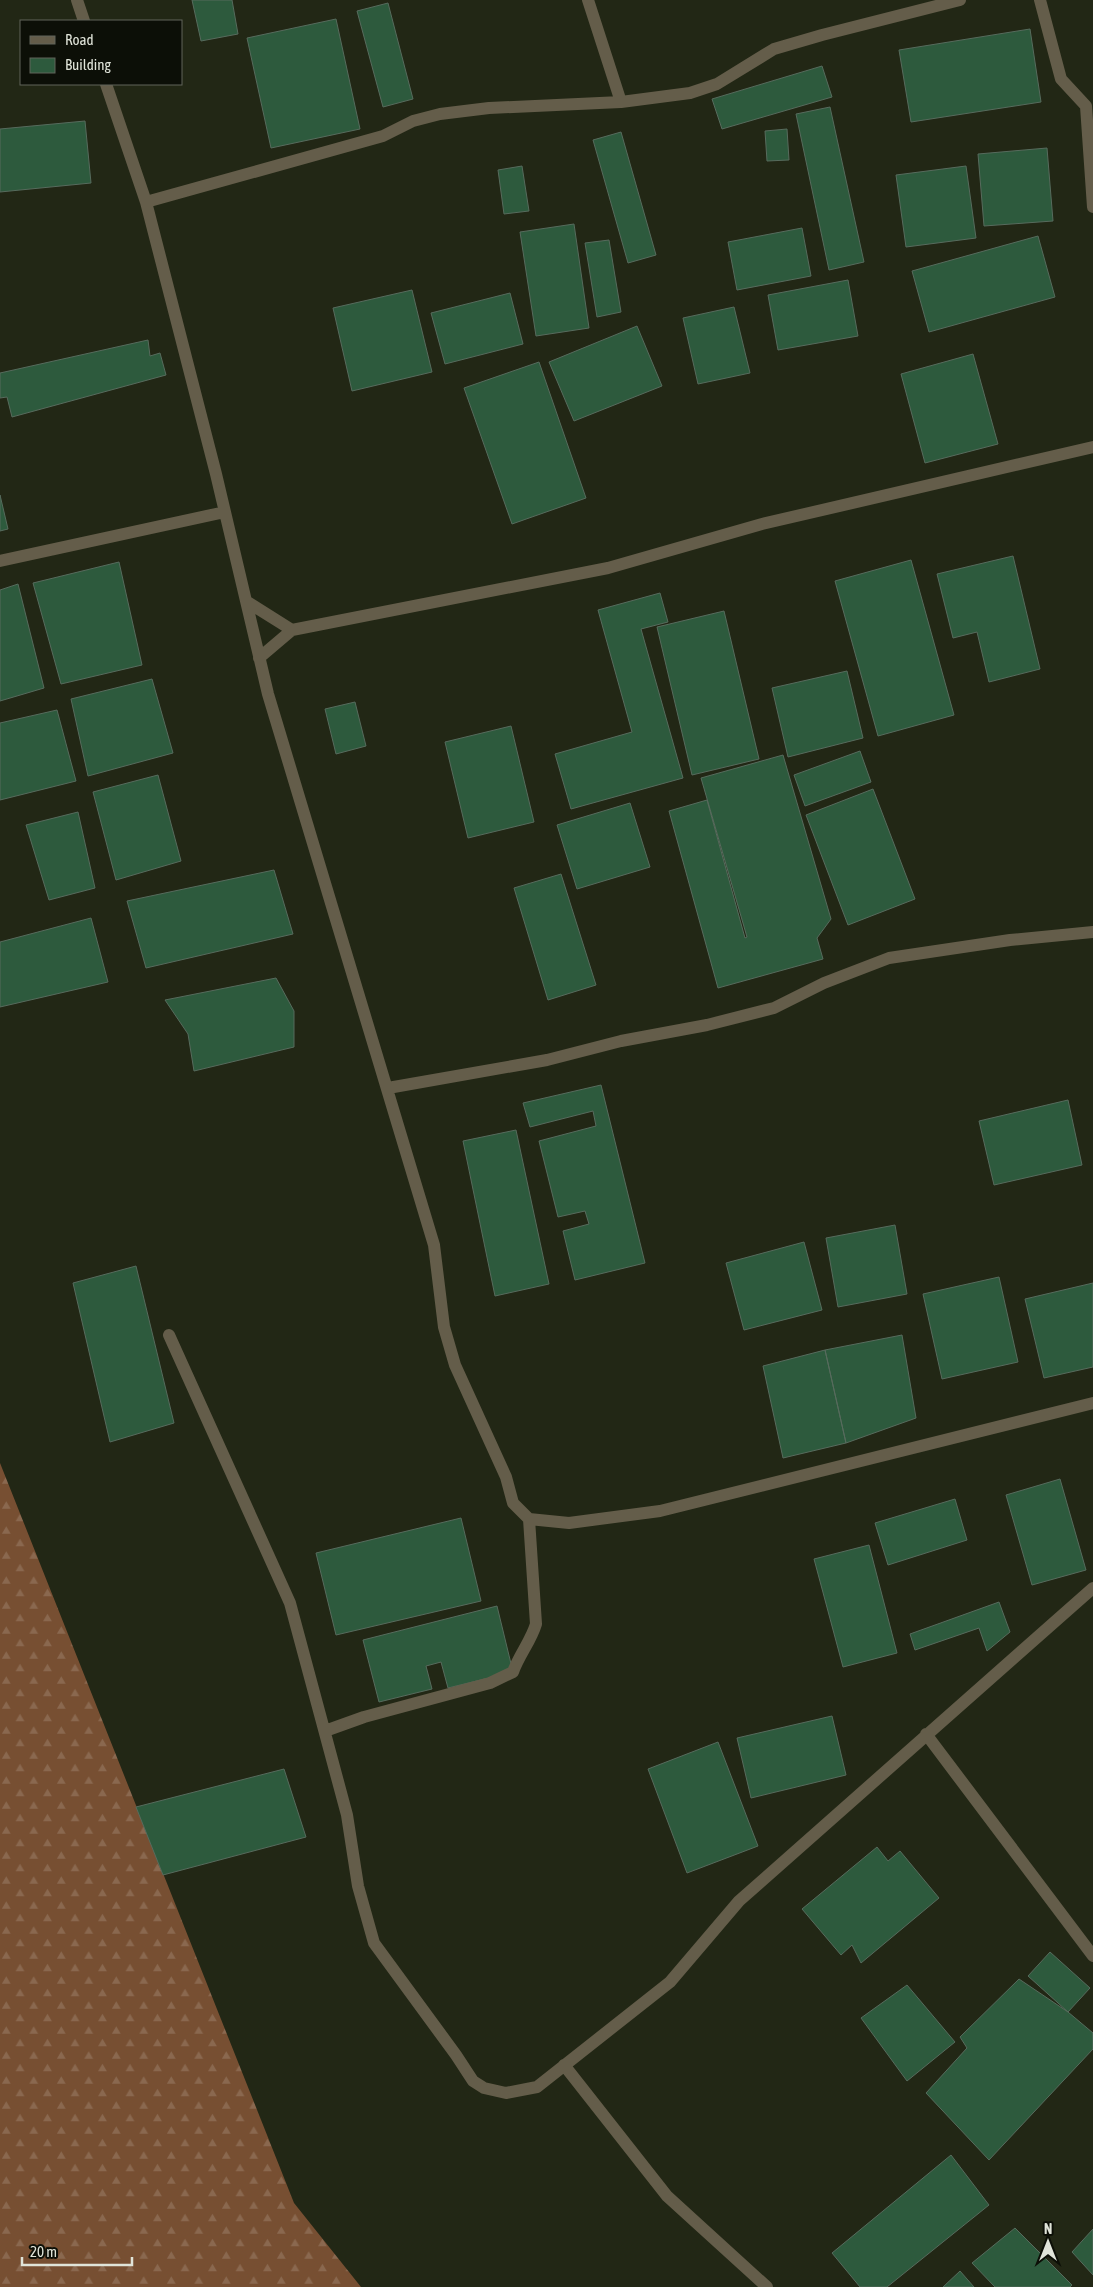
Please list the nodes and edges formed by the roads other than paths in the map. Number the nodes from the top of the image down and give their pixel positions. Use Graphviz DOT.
graph roads {
  1 [pos="77,0"];
  2 [pos="588,0"];
  3 [pos="960,0"];
  4 [pos="1040,0"];
  5 [pos="84,20"];
  6 [pos="106,85"];
  7 [pos="621,102"];
  8 [pos="1090,106"];
  9 [pos="146,202"];
  10 [pos="1093,207"];
  11 [pos="1093,447"];
  12 [pos="225,512"];
  13 [pos="0,561"];
  14 [pos="246,602"];
  15 [pos="292,630"];
  16 [pos="259,658"];
  17 [pos="1093,932"];
  18 [pos="388,1088"];
  19 [pos="169,1335"];
  20 [pos="1093,1403"];
  21 [pos="529,1519"];
  22 [pos="1093,1588"];
  23 [pos="325,1732"];
  24 [pos="926,1734"];
  25 [pos="1093,1956"];
  26 [pos="564,2065"];
  27 [pos="767,2287"];
  1 -- 5 [label="street"];
  2 -- 7 [label="street"];
  3 -- 7 [label="street"];
  4 -- 8 [label="street"];
  6 -- 9 [label="street"];
  7 -- 9 [label="street"];
  8 -- 10 [label="street"];
  9 -- 12 [label="street"];
  11 -- 15 [label="street"];
  12 -- 13 [label="street"];
  12 -- 14 [label="street"];
  14 -- 15 [label="street"];
  14 -- 16 [label="street"];
  15 -- 16 [label="street"];
  16 -- 18 [label="street"];
  17 -- 18 [label="street"];
  18 -- 21 [label="street"];
  19 -- 23 [label="street"];
  20 -- 21 [label="street"];
  21 -- 23 [label="street"];
  22 -- 24 [label="street"];
  23 -- 26 [label="street"];
  24 -- 25 [label="street"];
  24 -- 26 [label="street"];
  26 -- 27 [label="street"];
}
